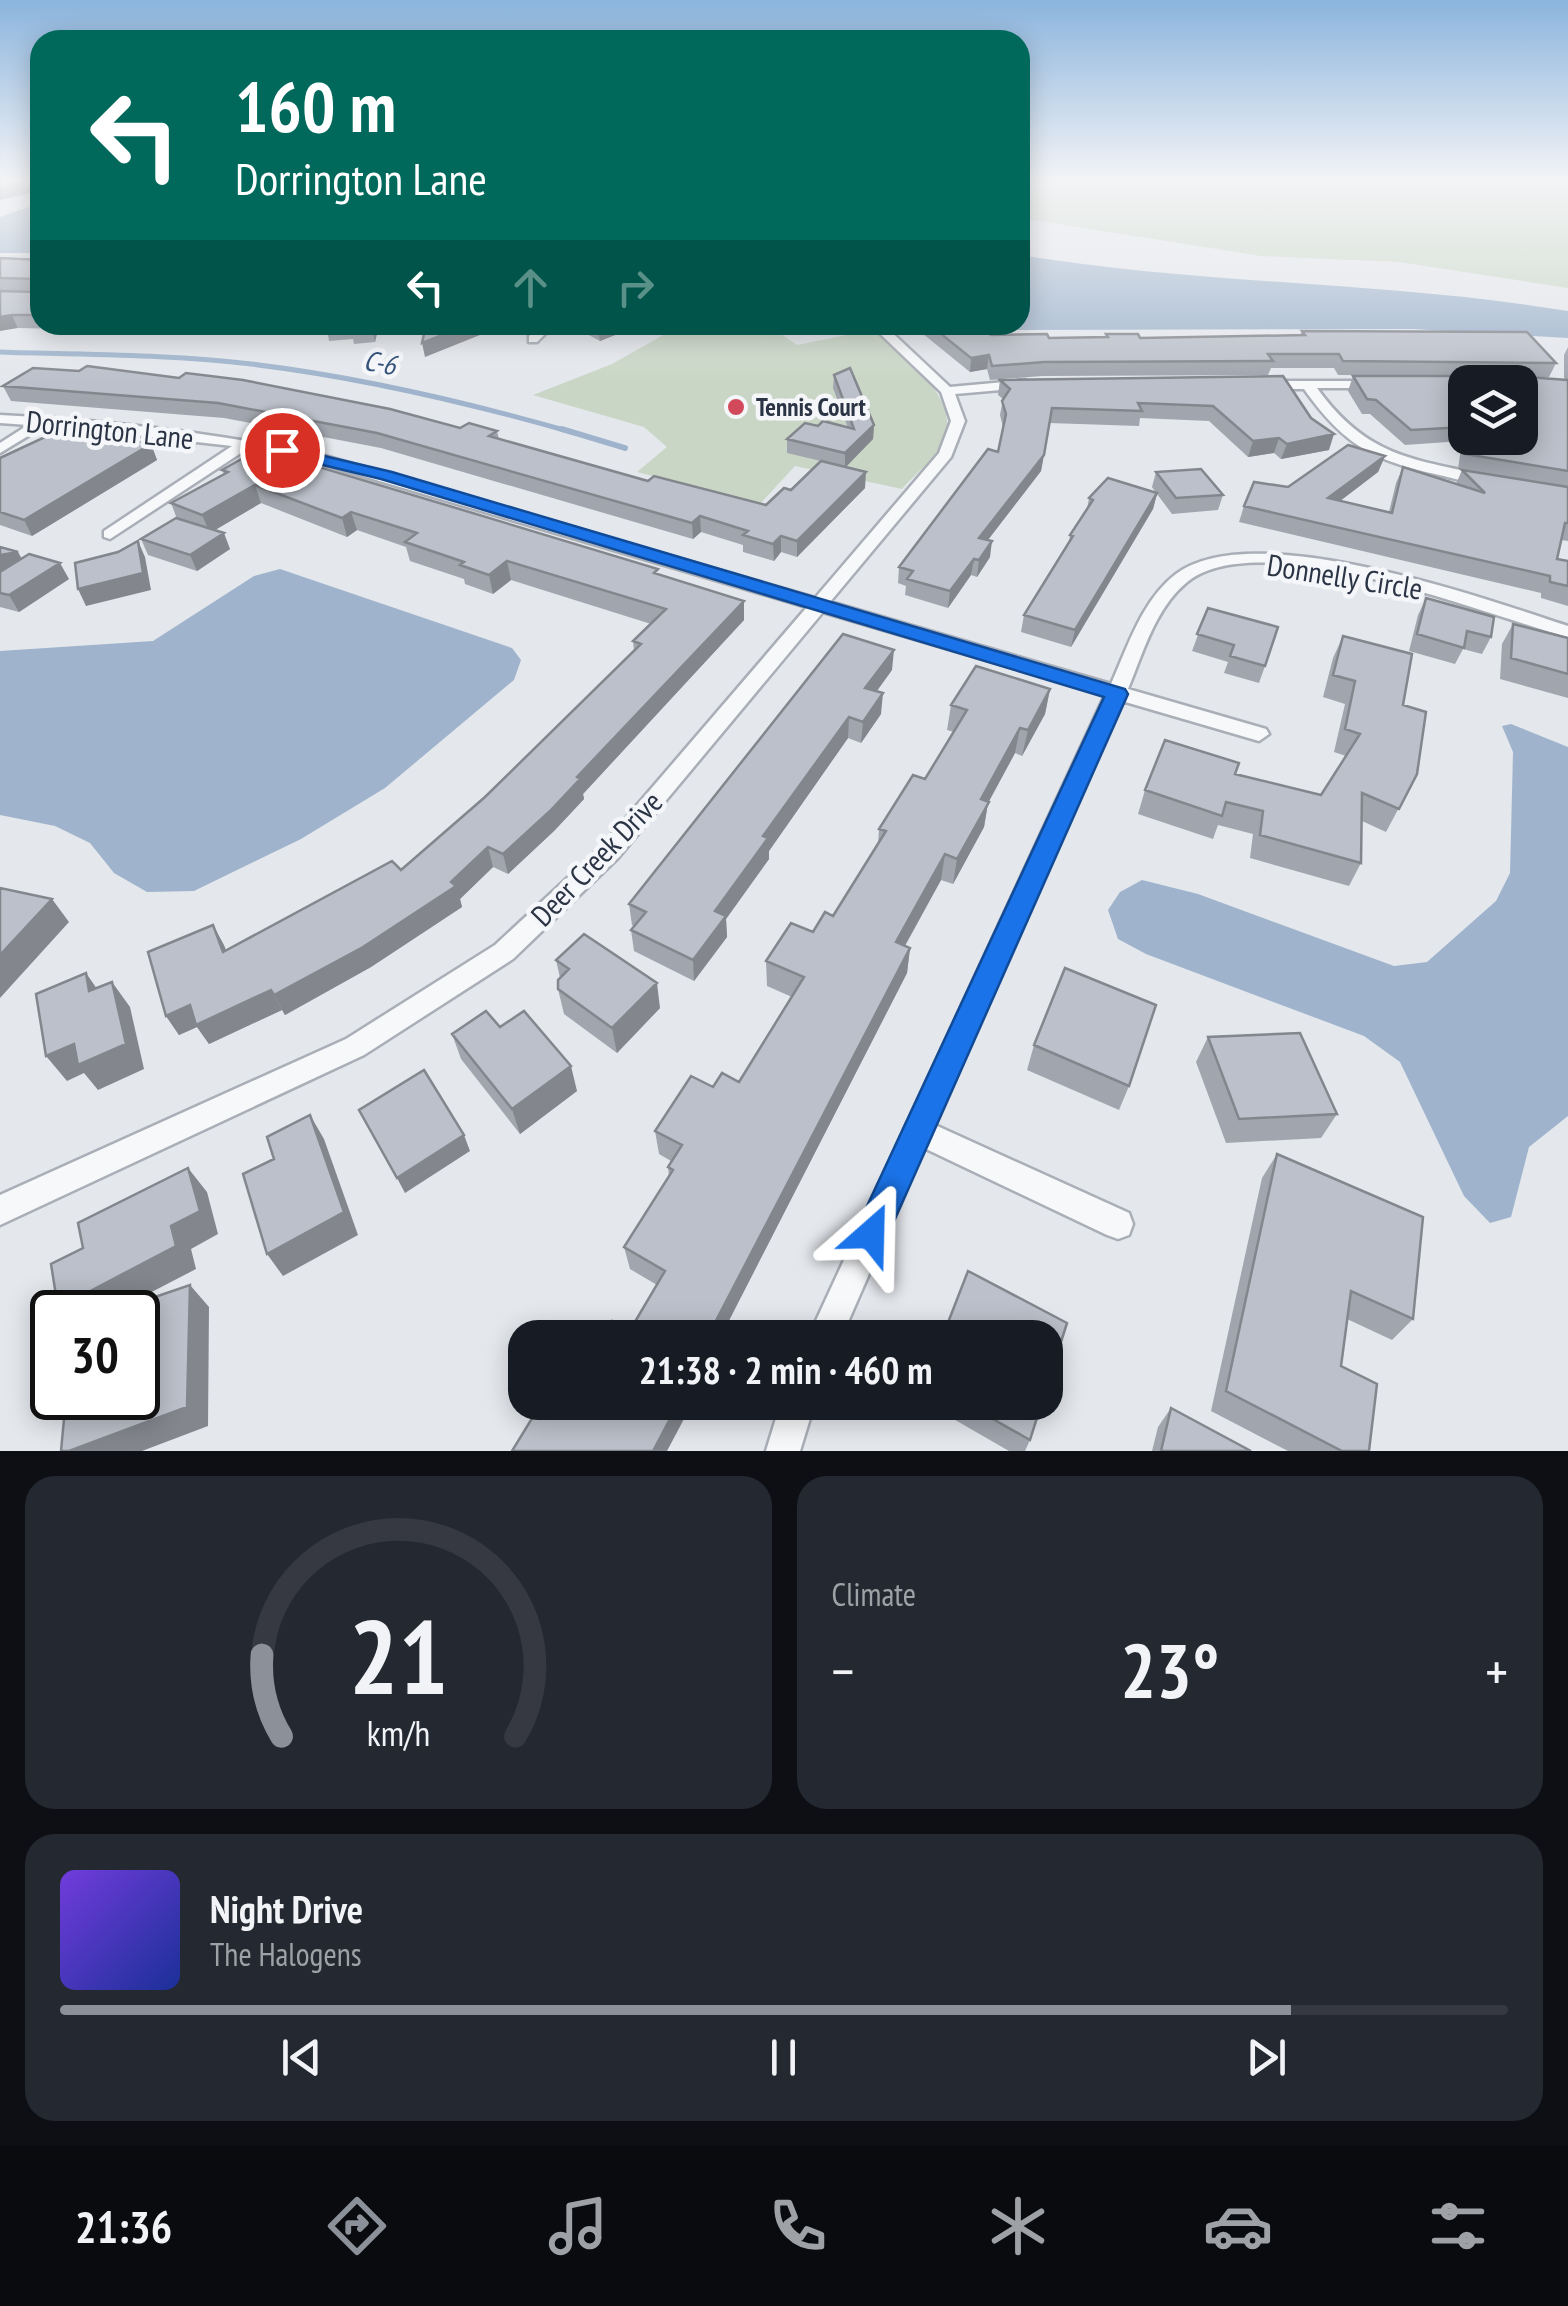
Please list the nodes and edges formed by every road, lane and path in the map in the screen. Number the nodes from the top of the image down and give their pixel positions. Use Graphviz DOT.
graph roads {
  1 [pos="538,335"];
  2 [pos="887,335"];
  3 [pos="534,339"];
  4 [pos="1042,384"];
  5 [pos="1251,384"];
  6 [pos="1386,384"];
  7 [pos="1308,385"];
  8 [pos="947,390"];
  9 [pos="0,419"];
  10 [pos="44,420"];
  11 [pos="246,443"];
  12 [pos="0,449"];
  13 [pos="1512,485"];
  14 [pos="110,534"];
  15 [pos="816,605"];
  16 [pos="1568,632"];
  17 [pos="1117,694"];
  18 [pos="1259,734"];
  19 [pos="918,1131"];
  20 [pos="0,1210"];
  21 [pos="1118,1224"];
  22 [pos="832,1320"];
  23 [pos="792,1420"];
  24 [pos="782,1451"];
  1 -- 3 [label="street"];
  2 -- 8 [label="street"];
  4 -- 8 [label="street"];
  5 -- 7 [label="street"];
  6 -- 7 [label="street"];
  7 -- 13 [label="street"];
  8 -- 15 [label="street, Deer Creek Drive"];
  9 -- 10 [label="street, Dorrington Lane"];
  10 -- 11 [label="street, Dorrington Lane"];
  10 -- 12 [label="street"];
  11 -- 14 [label="street"];
  11 -- 15 [label="street, Dorrington Lane"];
  15 -- 17 [label="street, Dorrington Lane"];
  15 -- 20 [label="street, Deer Creek Drive"];
  16 -- 17 [label="street, Donnelly Circle"];
  17 -- 18 [label="street, Dorrington Lane"];
  17 -- 19 [label="street, Donnelly Circle"];
  19 -- 21 [label="street"];
  19 -- 22 [label="street, Donnelly Circle"];
  23 -- 24 [label="street"];
}
